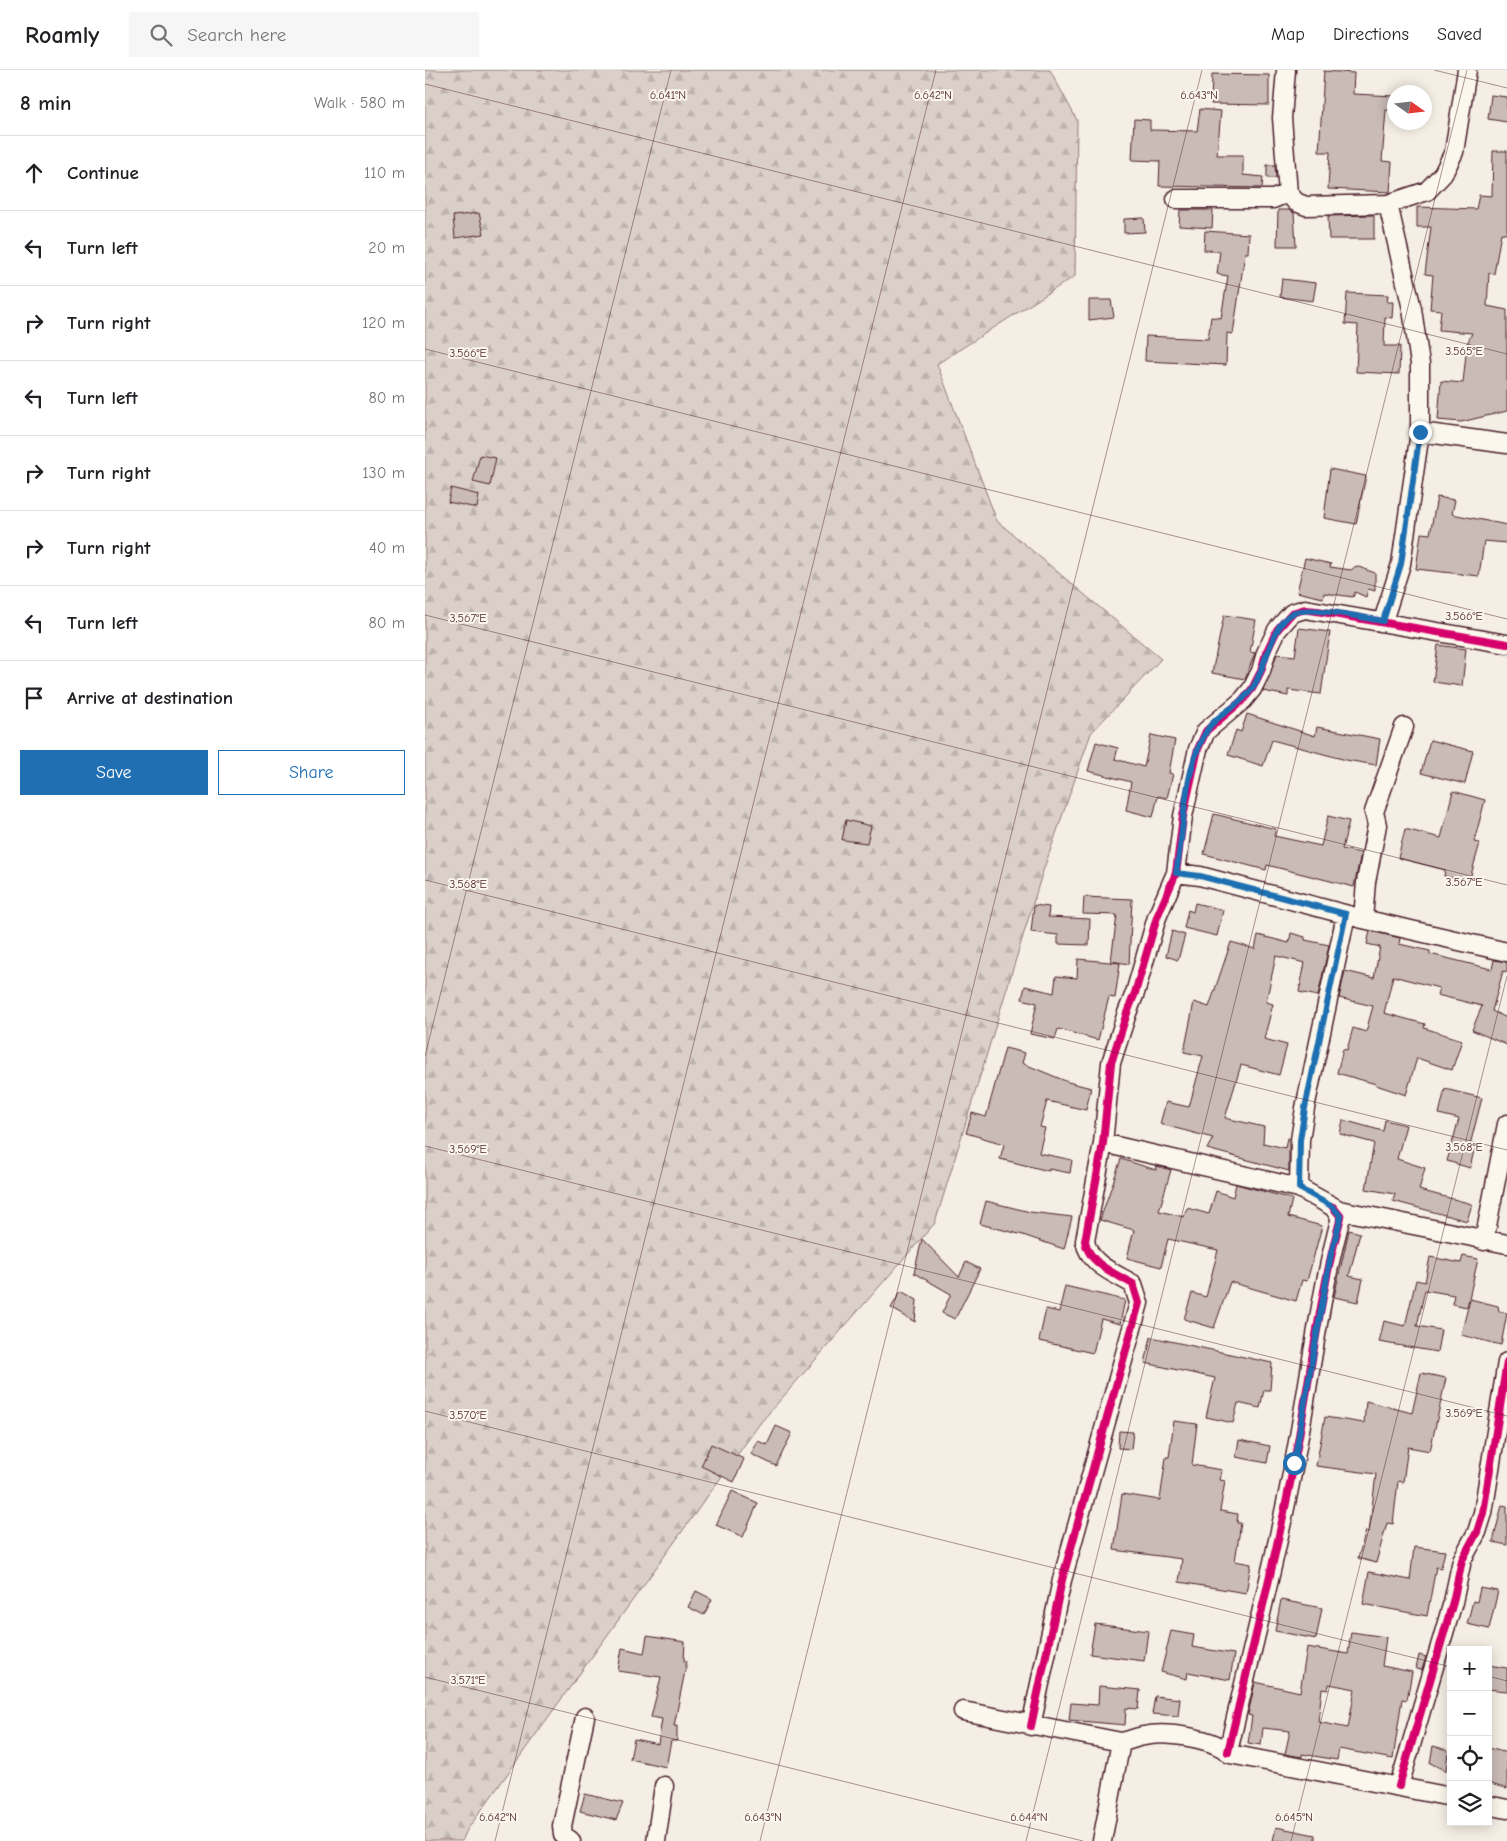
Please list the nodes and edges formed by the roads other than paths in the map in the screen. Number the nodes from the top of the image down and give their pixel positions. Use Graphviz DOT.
graph roads {
  1 [pos="1286,70"];
  2 [pos="1467,70"];
  3 [pos="1288,193"];
  4 [pos="1176,199"];
  5 [pos="1387,204"];
  6 [pos="1420,432"];
  7 [pos="1507,444"];
  8 [pos="1383,621"];
  9 [pos="1507,644"];
  10 [pos="1404,727"];
  11 [pos="1176,873"];
  12 [pos="1354,917"];
  13 [pos="1507,952"];
  14 [pos="1507,1124"];
  15 [pos="1103,1142"];
  16 [pos="1299,1188"];
  17 [pos="1333,1207"];
  18 [pos="1484,1241"];
  19 [pos="1507,1244"];
  20 [pos="1507,1362"];
  21 [pos="963,1711"];
  22 [pos="585,1717"];
  23 [pos="1031,1726"];
  24 [pos="1121,1742"];
  25 [pos="1228,1752"];
  26 [pos="665,1786"];
  27 [pos="1399,1786"];
  28 [pos="1447,1796"];
  29 [pos="1492,1806"];
  30 [pos="1507,1809"];
  31 [pos="571,1841"];
  32 [pos="656,1841"];
  33 [pos="1102,1841"];
  1 -- 3 [label="street"];
  2 -- 5 [label="street"];
  3 -- 4 [label="street"];
  3 -- 5 [label="street"];
  5 -- 6 [label="street"];
  6 -- 7 [label="street"];
  6 -- 8 [label="street"];
  8 -- 9 [label="street"];
  8 -- 11 [label="street"];
  10 -- 12 [label="street"];
  11 -- 12 [label="street"];
  11 -- 15 [label="street"];
  12 -- 13 [label="street"];
  12 -- 16 [label="street"];
  14 -- 18 [label="street"];
  15 -- 16 [label="street"];
  15 -- 23 [label="street"];
  16 -- 17 [label="street"];
  17 -- 18 [label="street"];
  17 -- 25 [label="street"];
  18 -- 19 [label="street"];
  20 -- 27 [label="street"];
  21 -- 23 [label="street"];
  22 -- 31 [label="street"];
  23 -- 24 [label="street"];
  24 -- 25 [label="street"];
  24 -- 33 [label="street"];
  25 -- 27 [label="street"];
  26 -- 32 [label="street"];
  27 -- 28 [label="street"];
  29 -- 30 [label="street"];
}
